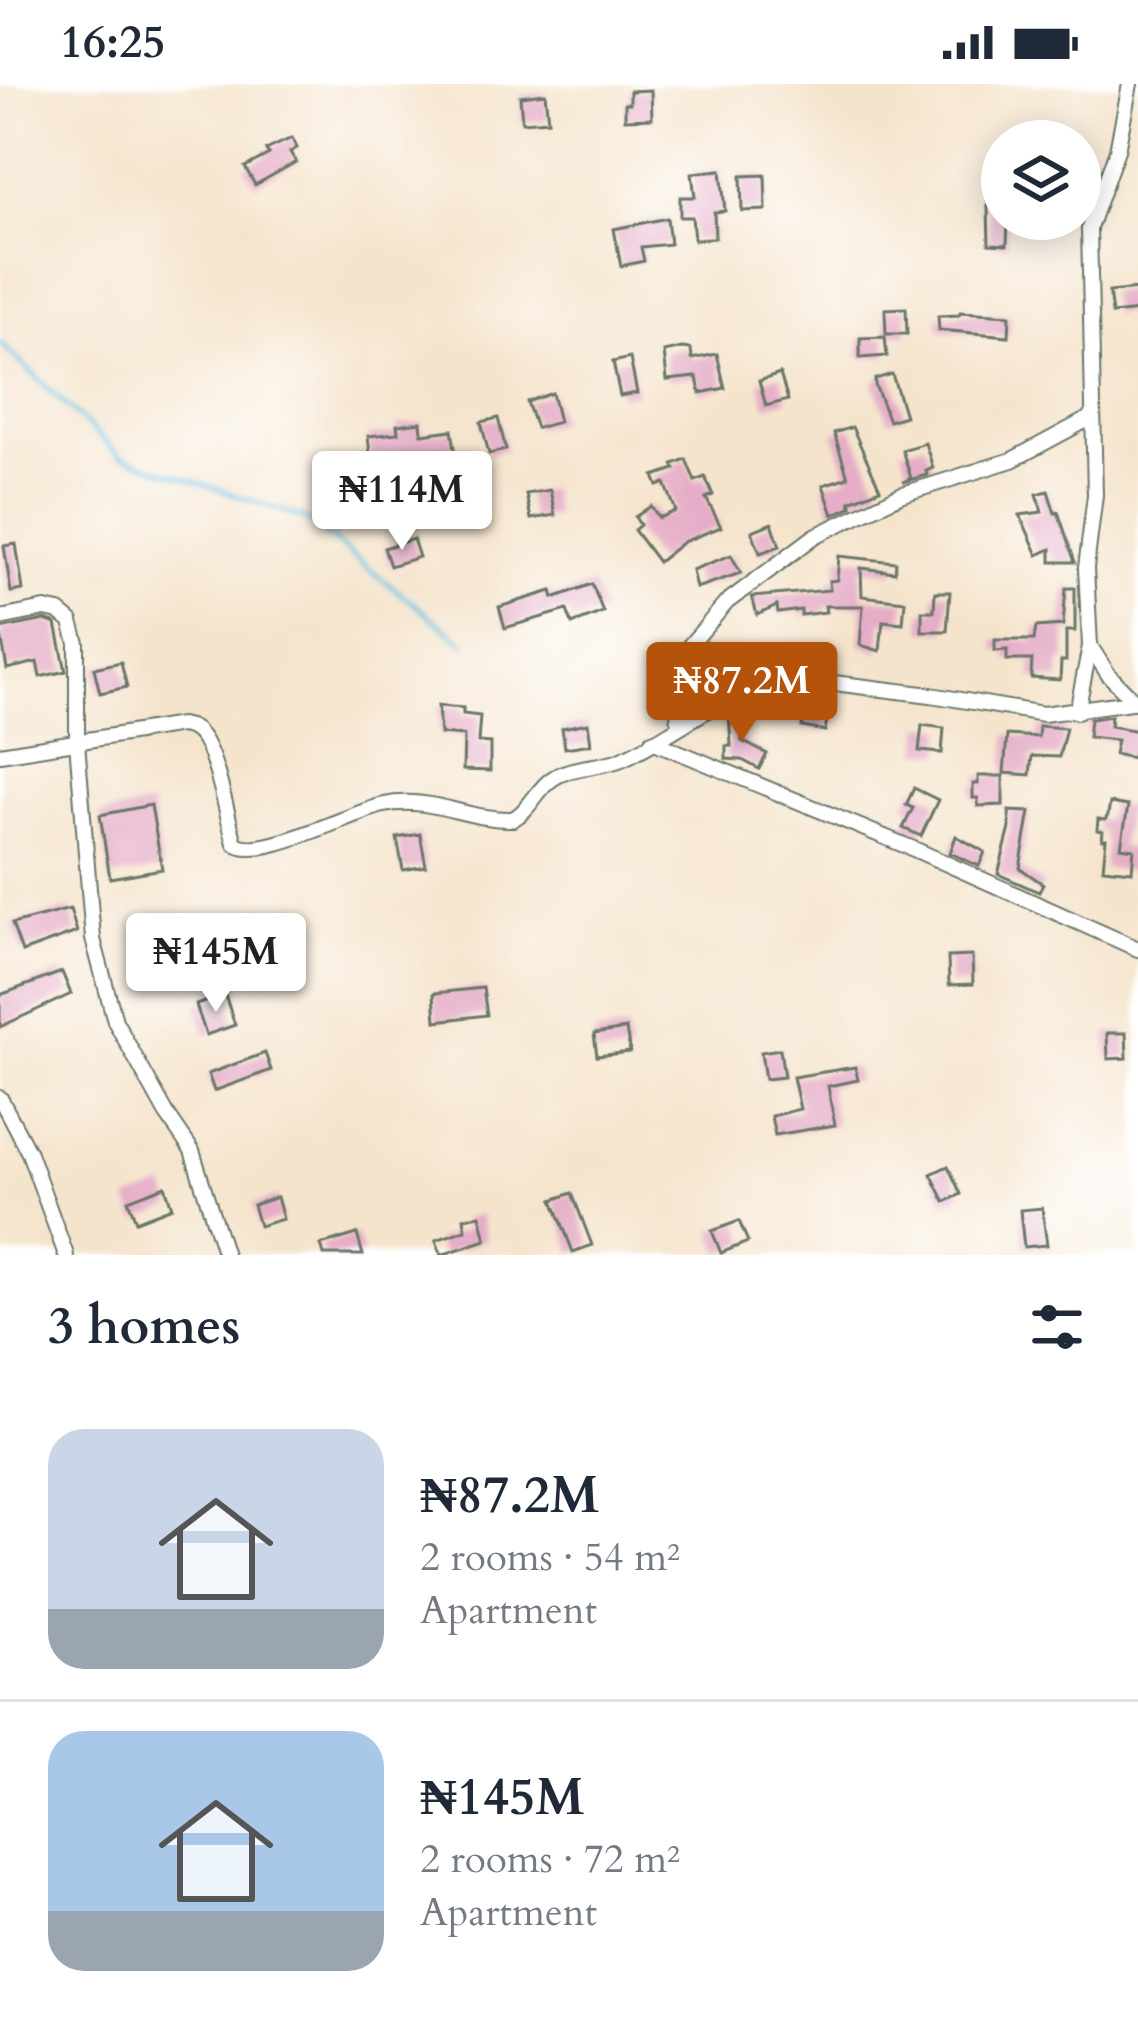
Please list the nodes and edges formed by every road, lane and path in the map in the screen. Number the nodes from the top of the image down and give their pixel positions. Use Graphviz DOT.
graph roads {
  1 [pos="1130,84"];
  2 [pos="1092,417"];
  3 [pos="0,618"];
  4 [pos="1090,646"];
  5 [pos="1137,701"];
  6 [pos="1077,712"];
  7 [pos="679,726"];
  8 [pos="652,741"];
  9 [pos="77,742"];
  10 [pos="0,754"];
  11 [pos="1138,949"];
  12 [pos="0,1098"];
  13 [pos="66,1255"];
  14 [pos="226,1255"];
  1 -- 2 [label="street"];
  2 -- 4 [label="street"];
  2 -- 7 [label="street"];
  3 -- 9 [label="street"];
  4 -- 5 [label="street"];
  4 -- 6 [label="street"];
  5 -- 6 [label="street"];
  6 -- 7 [label="street"];
  7 -- 8 [label="street"];
  8 -- 9 [label="street"];
  8 -- 11 [label="street"];
  9 -- 10 [label="street"];
  9 -- 14 [label="street"];
  12 -- 13 [label="street"];
}
